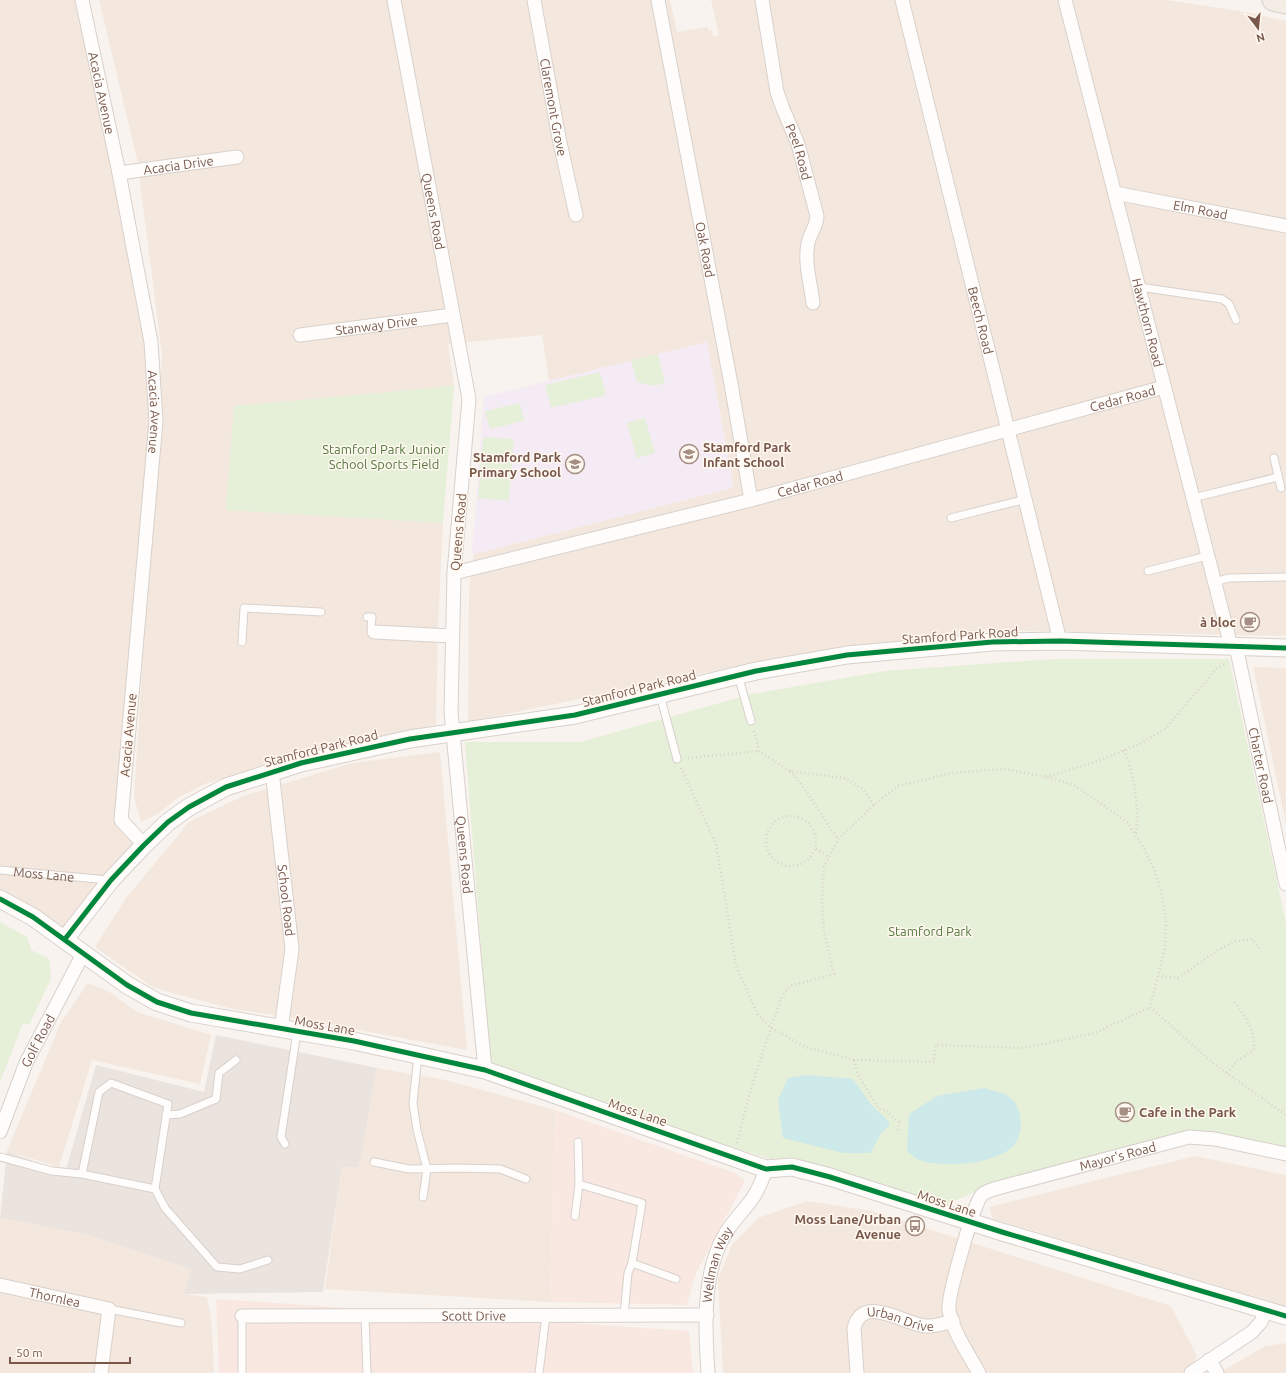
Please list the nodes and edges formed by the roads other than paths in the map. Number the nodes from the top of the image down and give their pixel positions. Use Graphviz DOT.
graph roads {
  1 [pos="82,0"];
  2 [pos="394,0"];
  3 [pos="534,0"];
  4 [pos="658,0"];
  5 [pos="762,0"];
  6 [pos="902,0"];
  7 [pos="1065,0"];
  8 [pos="1273,0"];
  9 [pos="1286,3"];
  10 [pos="237,157"];
  11 [pos="119,173"];
  12 [pos="1115,193"];
  13 [pos="576,215"];
  14 [pos="1286,226"];
  15 [pos="1139,287"];
  16 [pos="813,303"];
  17 [pos="453,315"];
  18 [pos="1236,320"];
  19 [pos="300,336"];
  20 [pos="1164,387"];
  21 [pos="1008,428"];
  22 [pos="1274,458"];
  23 [pos="1278,477"];
  24 [pos="1280,488"];
  25 [pos="1193,498"];
  26 [pos="1026,499"];
  27 [pos="750,500"];
  28 [pos="951,518"];
  29 [pos="1207,556"];
  30 [pos="1148,571"];
  31 [pos="454,573"];
  32 [pos="1286,576"];
  33 [pos="1214,582"];
  34 [pos="321,612"];
  35 [pos="367,616"];
  36 [pos="374,632"];
  37 [pos="452,636"];
  38 [pos="1060,641"];
  39 [pos="242,642"];
  40 [pos="1286,648"];
  41 [pos="1235,650"];
  42 [pos="738,675"];
  43 [pos="660,695"];
  44 [pos="751,721"];
  45 [pos="453,733"];
  46 [pos="677,759"];
  47 [pos="272,771"];
  48 [pos="144,845"];
  49 [pos="0,870"];
  50 [pos="111,880"];
  51 [pos="1286,884"];
  52 [pos="0,899"];
  53 [pos="65,940"];
  54 [pos="83,954"];
  55 [pos="289,1030"];
  56 [pos="418,1055"];
  57 [pos="236,1060"];
  58 [pos="485,1070"];
  59 [pos="166,1115"];
  60 [pos="0,1132"];
  61 [pos="578,1142"];
  62 [pos="285,1144"];
  63 [pos="1286,1154"];
  64 [pos="0,1157"];
  65 [pos="374,1162"];
  66 [pos="427,1169"];
  67 [pos="766,1169"];
  68 [pos="82,1174"];
  69 [pos="526,1179"];
  70 [pos="579,1184"];
  71 [pos="155,1189"];
  72 [pos="423,1197"];
  73 [pos="575,1216"];
  74 [pos="970,1222"];
  75 [pos="268,1260"];
  76 [pos="632,1263"];
  77 [pos="676,1279"];
  78 [pos="0,1285"];
  79 [pos="109,1309"];
  80 [pos="1265,1311"];
  81 [pos="365,1315"];
  82 [pos="546,1315"];
  83 [pos="624,1315"];
  84 [pos="707,1315"];
  85 [pos="242,1316"];
  86 [pos="1286,1316"];
  87 [pos="953,1321"];
  88 [pos="181,1323"];
  89 [pos="1209,1360"];
  90 [pos="101,1373"];
  91 [pos="242,1373"];
  92 [pos="367,1373"];
  93 [pos="538,1373"];
  94 [pos="708,1373"];
  95 [pos="857,1373"];
  96 [pos="979,1373"];
  97 [pos="1192,1373"];
  98 [pos="1217,1373"];
  1 -- 11 [label="street, Acacia Avenue"];
  2 -- 17 [label="street, Queens Road"];
  3 -- 13 [label="street, Claremont Grove"];
  4 -- 27 [label="street, Oak Road"];
  5 -- 16 [label="street, Peel Road"];
  6 -- 21 [label="street, Beech Road"];
  7 -- 12 [label="street, Hawthorn Road"];
  8 -- 9 [label="main road"];
  10 -- 11 [label="street, Acacia Drive"];
  11 -- 48 [label="street, Acacia Avenue"];
  12 -- 14 [label="street, Elm Road"];
  12 -- 15 [label="street, Hawthorn Road"];
  15 -- 18 [label="lane"];
  15 -- 20 [label="street, Hawthorn Road"];
  17 -- 19 [label="street, Stanway Drive"];
  17 -- 31 [label="street, Queens Road"];
  20 -- 21 [label="street, Cedar Road"];
  20 -- 25 [label="street, Hawthorn Road"];
  21 -- 26 [label="street, Beech Road"];
  21 -- 27 [label="street, Cedar Road"];
  22 -- 23 [label="lane"];
  23 -- 24 [label="lane"];
  23 -- 25 [label="lane"];
  25 -- 29 [label="street, Hawthorn Road"];
  26 -- 28 [label="lane"];
  26 -- 38 [label="street, Beech Road"];
  27 -- 31 [label="street, Cedar Road"];
  29 -- 30 [label="lane"];
  29 -- 33 [label="street, Hawthorn Road"];
  31 -- 37 [label="street, Queens Road"];
  32 -- 33 [label="lane"];
  33 -- 41 [label="street, Hawthorn Road"];
  34 -- 39 [label="lane"];
  35 -- 36 [label="lane"];
  36 -- 37 [label="street"];
  37 -- 45 [label="street, Queens Road"];
  38 -- 41 [label="street, Stamford Park Road"];
  38 -- 42 [label="street, Stamford Park Road"];
  40 -- 41 [label="street, Stamford Park Road"];
  41 -- 51 [label="street, Charter Road"];
  42 -- 43 [label="street, Stamford Park Road"];
  42 -- 44 [label="lane"];
  43 -- 45 [label="street, Stamford Park Road"];
  43 -- 46 [label="lane"];
  45 -- 47 [label="street, Stamford Park Road"];
  45 -- 58 [label="street, Queens Road"];
  47 -- 48 [label="street, Stamford Park Road"];
  47 -- 55 [label="street, School Road"];
  48 -- 50 [label="street, Stamford Park Road"];
  49 -- 50 [label="lane, Moss Lane"];
  50 -- 53 [label="street, Stamford Park Road"];
  52 -- 53 [label="street, Moss Lane"];
  53 -- 54 [label="street, Moss Lane"];
  54 -- 55 [label="street, Moss Lane"];
  54 -- 60 [label="street, Golf Road"];
  55 -- 56 [label="street, Moss Lane"];
  55 -- 62 [label="lane"];
  56 -- 58 [label="street, Moss Lane"];
  56 -- 66 [label="lane"];
  57 -- 59 [label="lane"];
  58 -- 67 [label="street, Moss Lane"];
  59 -- 68 [label="lane"];
  59 -- 71 [label="lane"];
  61 -- 70 [label="lane"];
  63 -- 74 [label="street, Mayor's Road"];
  64 -- 68 [label="lane"];
  65 -- 66 [label="lane"];
  66 -- 69 [label="lane"];
  66 -- 72 [label="lane"];
  67 -- 74 [label="street, Moss Lane"];
  67 -- 84 [label="street, Wellman Way"];
  68 -- 71 [label="lane"];
  70 -- 73 [label="lane"];
  70 -- 76 [label="lane"];
  71 -- 75 [label="lane"];
  74 -- 80 [label="street, Moss Lane"];
  74 -- 87 [label="street, Mayor's Road"];
  76 -- 77 [label="lane"];
  76 -- 83 [label="lane"];
  78 -- 79 [label="street, Thornlea"];
  79 -- 88 [label="lane"];
  79 -- 90 [label="street"];
  80 -- 86 [label="street, Moss Lane"];
  80 -- 89 [label="street"];
  81 -- 82 [label="street, Scott Drive"];
  81 -- 85 [label="street, Scott Drive"];
  81 -- 92 [label="lane"];
  82 -- 83 [label="street, Scott Drive"];
  82 -- 93 [label="lane"];
  83 -- 84 [label="street, Scott Drive"];
  84 -- 94 [label="street, Wellman Way"];
  85 -- 91 [label="lane"];
  87 -- 95 [label="street, Urban Drive"];
  87 -- 96 [label="street, Mayor's Road"];
  89 -- 97 [label="street"];
  89 -- 98 [label="street"];
}
